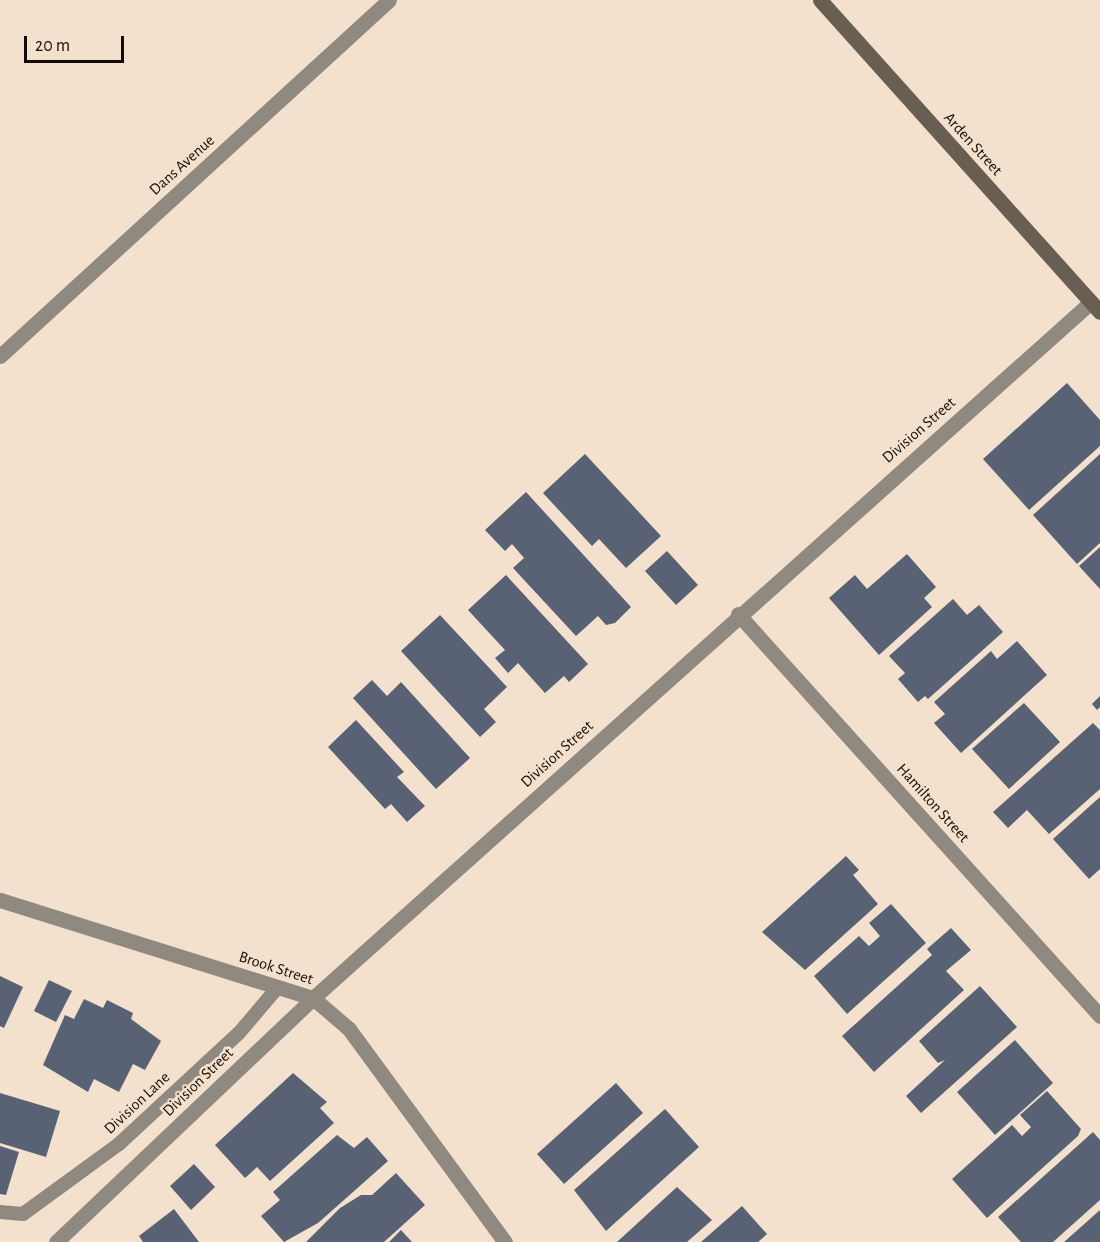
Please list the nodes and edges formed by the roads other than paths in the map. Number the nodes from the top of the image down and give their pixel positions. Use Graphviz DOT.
graph roads {
  1 [pos="389,0"];
  2 [pos="820,0"];
  3 [pos="1096,307"];
  4 [pos="0,356"];
  5 [pos="738,614"];
  6 [pos="0,900"];
  7 [pos="278,987"];
  8 [pos="314,998"];
  9 [pos="1100,1016"];
  10 [pos="0,1212"];
  11 [pos="56,1242"];
  12 [pos="505,1242"];
  1 -- 4 [label="street, Dans Avenue"];
  2 -- 3 [label="main road, Arden Street"];
  3 -- 5 [label="street, Division Street"];
  5 -- 8 [label="street, Division Street"];
  5 -- 9 [label="street, Hamilton Street"];
  6 -- 7 [label="street, Brook Street"];
  7 -- 8 [label="street, Brook Street"];
  7 -- 10 [label="lane, Division Lane"];
  8 -- 11 [label="street, Division Street"];
  8 -- 12 [label="street, Brook Street"];
}
